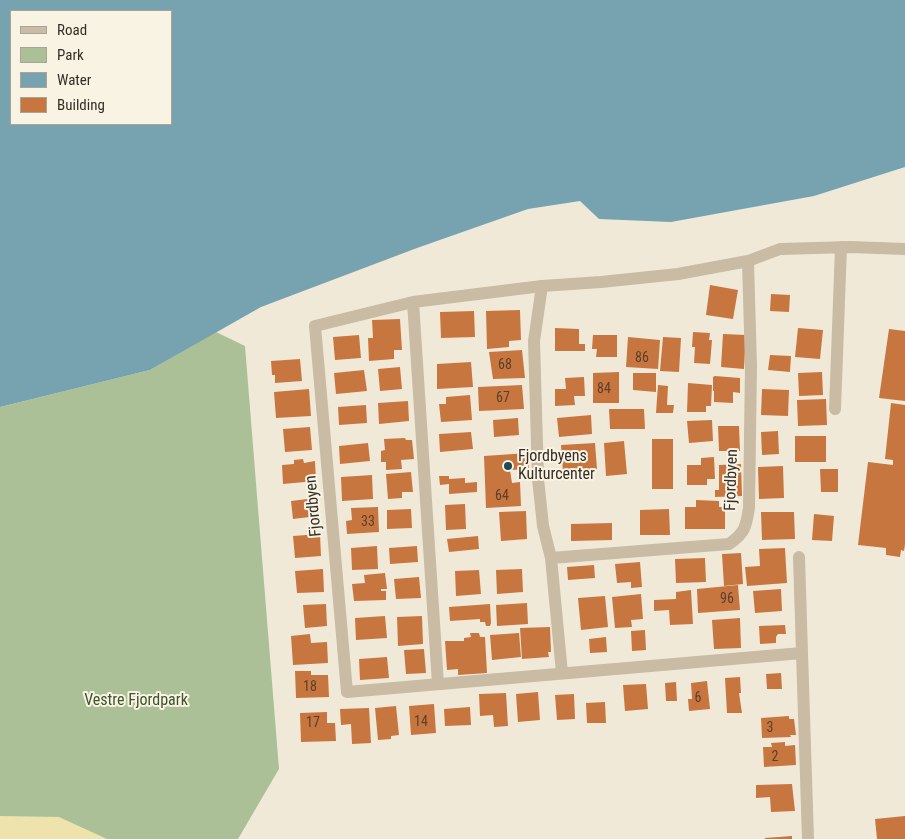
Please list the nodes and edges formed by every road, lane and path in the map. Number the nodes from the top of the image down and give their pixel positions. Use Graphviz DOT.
graph roads {
  1 [pos="842,247"];
  2 [pos="905,249"];
  3 [pos="748,261"];
  4 [pos="542,286"];
  5 [pos="413,302"];
  6 [pos="835,409"];
  7 [pos="799,557"];
  8 [pos="551,558"];
  9 [pos="802,653"];
  10 [pos="562,674"];
  11 [pos="438,684"];
  12 [pos="808,839"];
  1 -- 2 [label="street, Fjordbyen"];
  1 -- 3 [label="street, Fjordbyen"];
  1 -- 6 [label="street"];
  3 -- 4 [label="street, Fjordbyen"];
  3 -- 8 [label="street, Fjordbyen"];
  4 -- 5 [label="street, Fjordbyen"];
  4 -- 8 [label="street"];
  5 -- 11 [label="street"];
  5 -- 11 [label="street, Fjordbyen"];
  7 -- 9 [label="street"];
  8 -- 10 [label="street"];
  9 -- 10 [label="street, Fjordbyen"];
  9 -- 12 [label="street"];
  10 -- 11 [label="street, Fjordbyen"];
}
